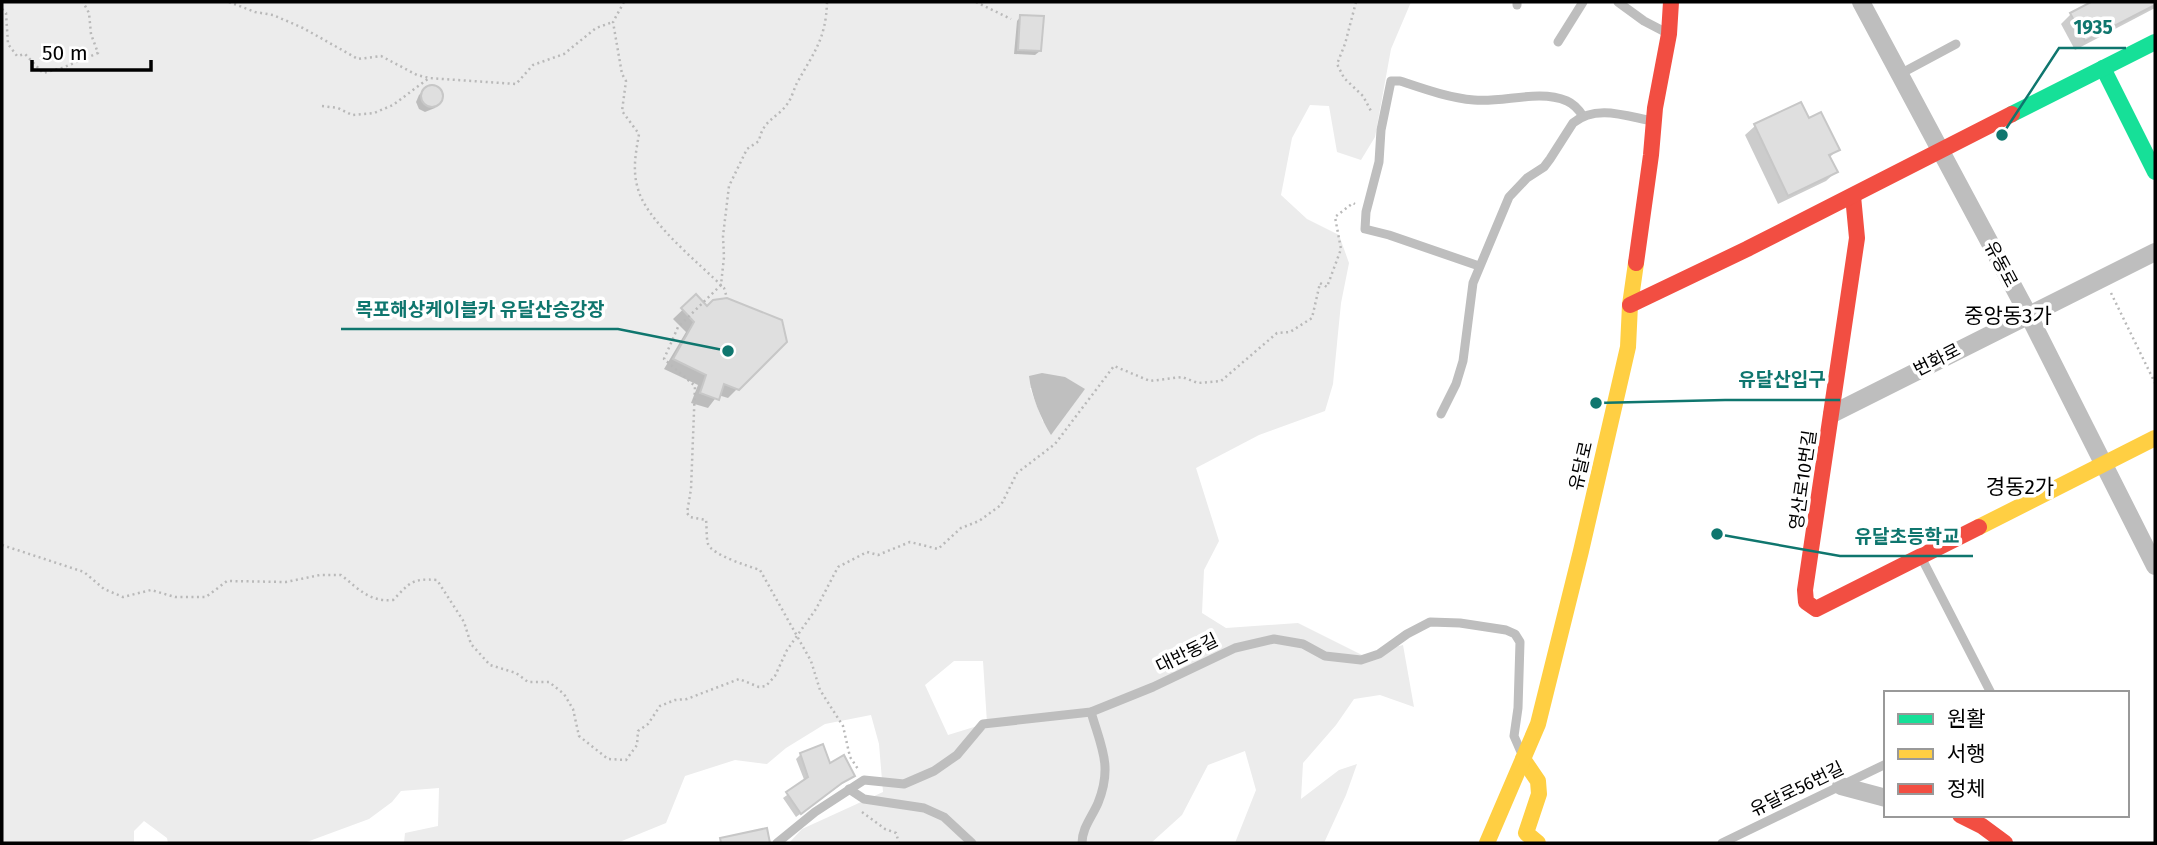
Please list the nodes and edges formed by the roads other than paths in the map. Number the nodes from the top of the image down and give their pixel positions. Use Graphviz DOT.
graph roads {
  1 [pos="1583,2"];
  2 [pos="1618,2"];
  3 [pos="1671,2"];
  4 [pos="1861,2"];
  5 [pos="1669,34"];
  6 [pos="2155,42"];
  7 [pos="1558,43"];
  8 [pos="1956,44"];
  9 [pos="2103,68"];
  10 [pos="1900,74"];
  11 [pos="1583,116"];
  12 [pos="1654,121"];
  13 [pos="1939,150"];
  14 [pos="2155,172"];
  15 [pos="1853,197"];
  16 [pos="2155,251"];
  17 [pos="1479,266"];
  18 [pos="1630,305"];
  19 [pos="2028,314"];
  20 [pos="1441,414"];
  21 [pos="1832,414"];
  22 [pos="2155,438"];
  23 [pos="2104,464"];
  24 [pos="1920,555"];
  25 [pos="2155,566"];
  26 [pos="1990,691"];
  27 [pos="1091,712"];
  28 [pos="1524,759"];
  29 [pos="1884,765"];
  30 [pos="1841,786"];
  31 [pos="849,789"];
  32 [pos="1884,797"];
  33 [pos="1964,817"];
  34 [pos="777,843"];
  35 [pos="972,843"];
  36 [pos="1082,843"];
  37 [pos="1487,843"];
  38 [pos="1538,843"];
  39 [pos="1722,843"];
  40 [pos="2005,843"];
  1 -- 7 [label="lane"];
  2 -- 5 [label="lane"];
  3 -- 5 [label="street, 유달로"];
  4 -- 10 [label="street, 유동로"];
  5 -- 12 [label="street, 유달로"];
  6 -- 9 [label="street"];
  8 -- 10 [label="lane"];
  9 -- 13 [label="street"];
  9 -- 14 [label="street"];
  10 -- 13 [label="street, 유동로"];
  11 -- 12 [label="lane"];
  11 -- 17 [label="lane"];
  11 -- 17 [label="lane"];
  12 -- 18 [label="street, 유달로"];
  13 -- 15 [label="street"];
  13 -- 19 [label="street, 유동로"];
  15 -- 18 [label="street"];
  15 -- 21 [label="street, 영산로10번길"];
  16 -- 19 [label="street, 번화로"];
  17 -- 20 [label="lane"];
  18 -- 28 [label="street, 유달로"];
  19 -- 21 [label="street, 번화로"];
  19 -- 23 [label="street, 유동로"];
  21 -- 24 [label="street, 영산로10번길"];
  22 -- 23 [label="street, 영산로10번길"];
  23 -- 24 [label="street, 영산로10번길"];
  23 -- 25 [label="street, 유동로"];
  24 -- 26 [label="lane"];
  27 -- 28 [label="lane, 대반동길"];
  27 -- 31 [label="lane, 대반동길"];
  27 -- 36 [label="lane"];
  28 -- 37 [label="street, 유달로"];
  28 -- 38 [label="street"];
  29 -- 30 [label="lane, 유달로56번길"];
  30 -- 32 [label="street"];
  30 -- 39 [label="lane, 유달로56번길"];
  31 -- 34 [label="lane"];
  31 -- 35 [label="lane"];
  33 -- 40 [label="street"];
}
